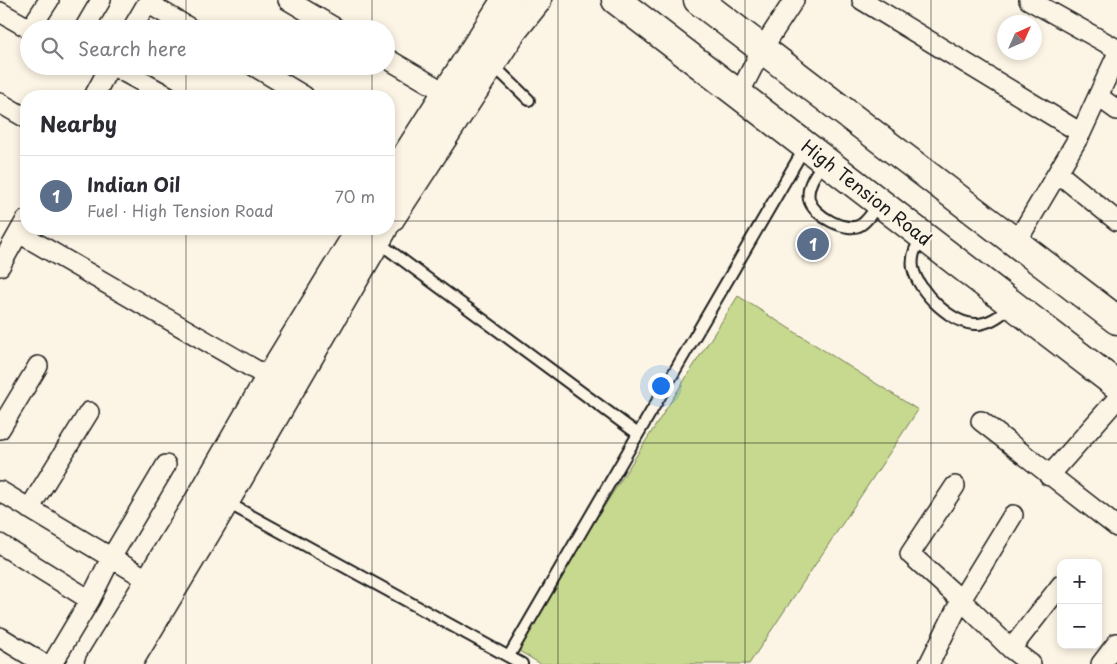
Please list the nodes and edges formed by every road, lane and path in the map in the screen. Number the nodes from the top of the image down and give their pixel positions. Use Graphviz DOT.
graph roads {
  1 [pos="49,0"];
  2 [pos="101,0"];
  3 [pos="288,0"];
  4 [pos="506,0"];
  5 [pos="537,0"];
  6 [pos="616,0"];
  7 [pos="698,0"];
  8 [pos="794,0"];
  9 [pos="862,0"];
  10 [pos="1029,0"];
  11 [pos="149,1"];
  12 [pos="0,12"];
  13 [pos="36,20"];
  14 [pos="89,20"];
  15 [pos="137,20"];
  16 [pos="178,20"];
  17 [pos="322,20"];
  18 [pos="20,23"];
  19 [pos="762,49"];
  20 [pos="1117,49"];
  21 [pos="1117,55"];
  22 [pos="482,58"];
  23 [pos="395,63"];
  24 [pos="107,75"];
  25 [pos="129,75"];
  26 [pos="269,75"];
  27 [pos="98,90"];
  28 [pos="157,90"];
  29 [pos="294,90"];
  30 [pos="446,93"];
  31 [pos="739,94"];
  32 [pos="1099,97"];
  33 [pos="528,100"];
  34 [pos="0,102"];
  35 [pos="1117,110"];
  36 [pos="20,114"];
  37 [pos="1081,133"];
  38 [pos="816,153"];
  39 [pos="1058,173"];
  40 [pos="395,174"];
  41 [pos="395,197"];
  42 [pos="880,202"];
  43 [pos="1117,221"];
  44 [pos="20,232"];
  45 [pos="36,235"];
  46 [pos="371,235"];
  47 [pos="380,235"];
  48 [pos="923,236"];
  49 [pos="1016,243"];
  50 [pos="0,266"];
  51 [pos="1013,305"];
  52 [pos="1117,320"];
  53 [pos="38,366"];
  54 [pos="280,384"];
  55 [pos="1117,385"];
  56 [pos="1117,399"];
  57 [pos="89,412"];
  58 [pos="981,421"];
  59 [pos="0,429"];
  60 [pos="638,434"];
  61 [pos="166,464"];
  62 [pos="1049,476"];
  63 [pos="955,486"];
  64 [pos="0,491"];
  65 [pos="215,496"];
  66 [pos="29,509"];
  67 [pos="1013,515"];
  68 [pos="1117,527"];
  69 [pos="0,544"];
  70 [pos="111,558"];
  71 [pos="160,587"];
  72 [pos="1057,589"];
  73 [pos="90,600"];
  74 [pos="961,600"];
  75 [pos="0,637"];
  76 [pos="1117,643"];
  77 [pos="1011,649"];
  78 [pos="509,656"];
  79 [pos="44,664"];
  80 [pos="52,664"];
  81 [pos="99,664"];
  82 [pos="127,664"];
  83 [pos="522,664"];
  84 [pos="930,664"];
  85 [pos="1032,664"];
  86 [pos="1101,664"];
  1 -- 13 [label="street"];
  2 -- 14 [label="street"];
  3 -- 17 [label="street"];
  4 -- 22 [label="street"];
  5 -- 22 [label="street"];
  6 -- 31 [label="street, High Tension Road"];
  7 -- 19 [label="street"];
  8 -- 19 [label="street"];
  9 -- 37 [label="street"];
  10 -- 20 [label="street"];
  11 -- 15 [label="street"];
  11 -- 16 [label="street"];
  12 -- 18 [label="street"];
  19 -- 31 [label="street"];
  19 -- 49 [label="street"];
  21 -- 32 [label="street"];
  22 -- 30 [label="street"];
  22 -- 33 [label="lane"];
  22 -- 41 [label="street"];
  23 -- 30 [label="street"];
  24 -- 27 [label="street"];
  25 -- 28 [label="street"];
  26 -- 29 [label="street"];
  30 -- 40 [label="street"];
  31 -- 38 [label="street, High Tension Road"];
  32 -- 35 [label="street"];
  32 -- 37 [label="street"];
  34 -- 36 [label="street"];
  37 -- 39 [label="street"];
  38 -- 42 [label="street, High Tension Road"];
  38 -- 42 [label="lane"];
  38 -- 60 [label="lane"];
  39 -- 43 [label="street"];
  39 -- 49 [label="street"];
  42 -- 48 [label="street, High Tension Road"];
  44 -- 50 [label="street"];
  45 -- 54 [label="street"];
  46 -- 54 [label="street"];
  47 -- 60 [label="lane"];
  48 -- 51 [label="street, High Tension Road"];
  48 -- 51 [label="lane"];
  49 -- 52 [label="street"];
  51 -- 55 [label="street, High Tension Road"];
  53 -- 59 [label="street"];
  54 -- 65 [label="street"];
  56 -- 62 [label="street"];
  57 -- 66 [label="street"];
  58 -- 62 [label="street"];
  60 -- 78 [label="lane"];
  61 -- 70 [label="street"];
  62 -- 68 [label="street"];
  63 -- 74 [label="street"];
  64 -- 66 [label="street"];
  65 -- 71 [label="street"];
  65 -- 78 [label="lane"];
  66 -- 70 [label="street"];
  67 -- 74 [label="street"];
  69 -- 73 [label="street"];
  70 -- 71 [label="street"];
  70 -- 73 [label="street"];
  71 -- 81 [label="street"];
  71 -- 82 [label="street"];
  72 -- 77 [label="street"];
  73 -- 80 [label="street"];
  74 -- 77 [label="street"];
  74 -- 84 [label="street"];
  75 -- 79 [label="street"];
  76 -- 86 [label="street"];
  77 -- 85 [label="street"];
  78 -- 83 [label="lane"];
}
